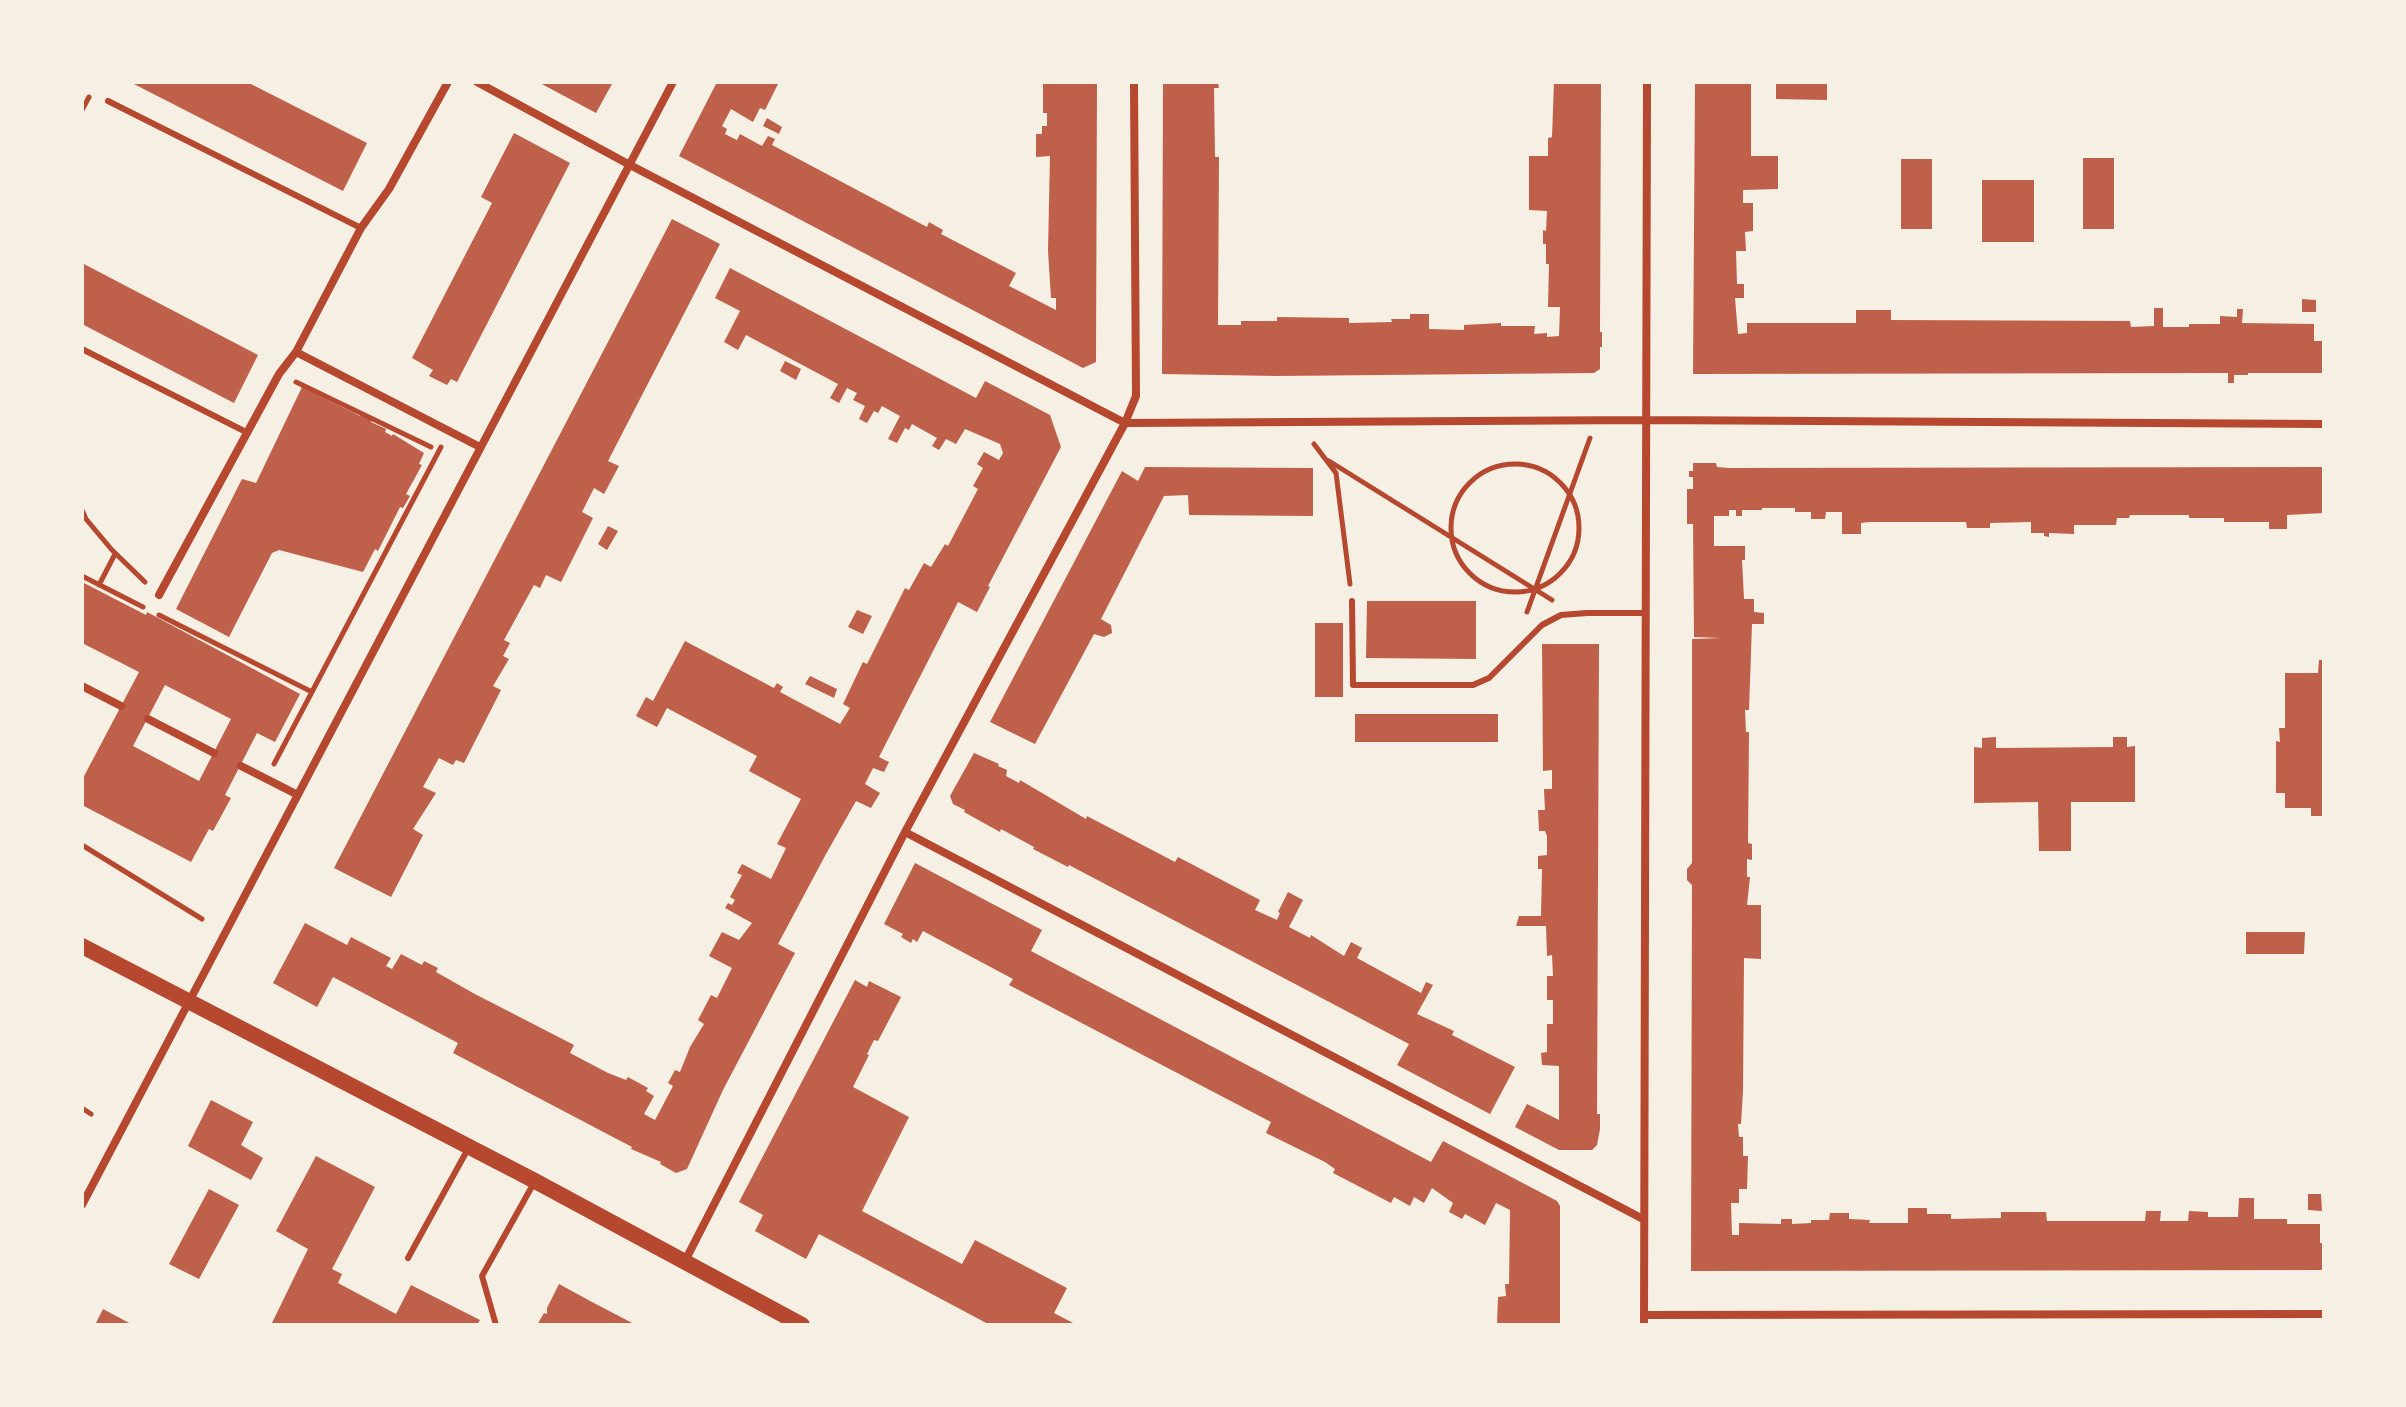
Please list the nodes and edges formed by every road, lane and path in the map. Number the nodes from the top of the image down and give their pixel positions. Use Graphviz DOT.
graph roads {
  1 [pos="448,82"];
  2 [pos="477,82"];
  3 [pos="673,82"];
  4 [pos="1134,82"];
  5 [pos="1647,82"];
  6 [pos="108,101"];
  7 [pos="630,165"];
  8 [pos="361,228"];
  9 [pos="82,349"];
  10 [pos="296,352"];
  11 [pos="279,374"];
  12 [pos="1646,420"];
  13 [pos="1125,423"];
  14 [pos="2324,424"];
  15 [pos="449,431"];
  16 [pos="248,433"];
  17 [pos="1590,438"];
  18 [pos="1314,444"];
  19 [pos="480,447"];
  20 [pos="439,451"];
  21 [pos="1329,461"];
  22 [pos="1570,496"];
  23 [pos="82,510"];
  24 [pos="1452,537"];
  25 [pos="115,554"];
  26 [pos="82,576"];
  27 [pos="99,585"];
  28 [pos="1535,588"];
  29 [pos="159,595"];
  30 [pos="1352,601"];
  31 [pos="1572,613"];
  32 [pos="1646,613"];
  33 [pos="1526,615"];
  34 [pos="82,686"];
  35 [pos="312,692"];
  36 [pos="121,706"];
  37 [pos="148,719"];
  38 [pos="214,753"];
  39 [pos="241,766"];
  40 [pos="266,779"];
  41 [pos="298,795"];
  42 [pos="905,832"];
  43 [pos="82,845"];
  44 [pos="202,919"];
  45 [pos="82,946"];
  46 [pos="190,1002"];
  47 [pos="82,1108"];
  48 [pos="91,1114"];
  49 [pos="469,1147"];
  50 [pos="535,1181"];
  51 [pos="82,1205"];
  52 [pos="1643,1219"];
  53 [pos="408,1258"];
  54 [pos="685,1261"];
  55 [pos="2324,1314"];
  56 [pos="1644,1315"];
  57 [pos="496,1325"];
  58 [pos="802,1325"];
  59 [pos="1644,1325"];
  1 -- 8 [label="street"];
  2 -- 7 [label="street"];
  3 -- 7 [label="street"];
  4 -- 13 [label="street"];
  5 -- 12 [label="street"];
  6 -- 8 [label="lane"];
  7 -- 13 [label="street"];
  7 -- 19 [label="street"];
  8 -- 10 [label="street"];
  9 -- 16 [label="lane"];
  10 -- 11 [label="street"];
  10 -- 15 [label="street"];
  11 -- 16 [label="street"];
  11 -- 20 [label="path"];
  12 -- 13 [label="street"];
  12 -- 14 [label="street"];
  12 -- 32 [label="street"];
  13 -- 42 [label="street"];
  15 -- 19 [label="street"];
  15 -- 20 [label="path"];
  16 -- 29 [label="street"];
  17 -- 22 [label="path"];
  18 -- 21 [label="path"];
  19 -- 41 [label="street"];
  20 -- 35 [label="path"];
  21 -- 24 [label="path"];
  21 -- 30 [label="path"];
  22 -- 24 [label="path"];
  22 -- 28 [label="path"];
  22 -- 28 [label="path"];
  23 -- 25 [label="path"];
  24 -- 28 [label="path"];
  24 -- 28 [label="path"];
  25 -- 27 [label="path"];
  25 -- 29 [label="path"];
  26 -- 27 [label="path"];
  27 -- 35 [label="path"];
  28 -- 31 [label="path"];
  28 -- 33 [label="path"];
  30 -- 31 [label="lane"];
  31 -- 32 [label="lane"];
  32 -- 52 [label="street"];
  34 -- 36 [label="street"];
  35 -- 40 [label="path"];
  37 -- 38 [label="street"];
  39 -- 40 [label="street"];
  40 -- 41 [label="street"];
  41 -- 46 [label="street"];
  42 -- 52 [label="street"];
  42 -- 54 [label="street"];
  43 -- 44 [label="path"];
  45 -- 46 [label="main road"];
  46 -- 49 [label="main road"];
  46 -- 51 [label="street"];
  47 -- 48 [label="path"];
  49 -- 50 [label="main road"];
  49 -- 53 [label="lane"];
  50 -- 54 [label="main road"];
  50 -- 57 [label="lane"];
  52 -- 56 [label="street"];
  54 -- 58 [label="main road"];
  55 -- 56 [label="street"];
  56 -- 59 [label="street"];
}
